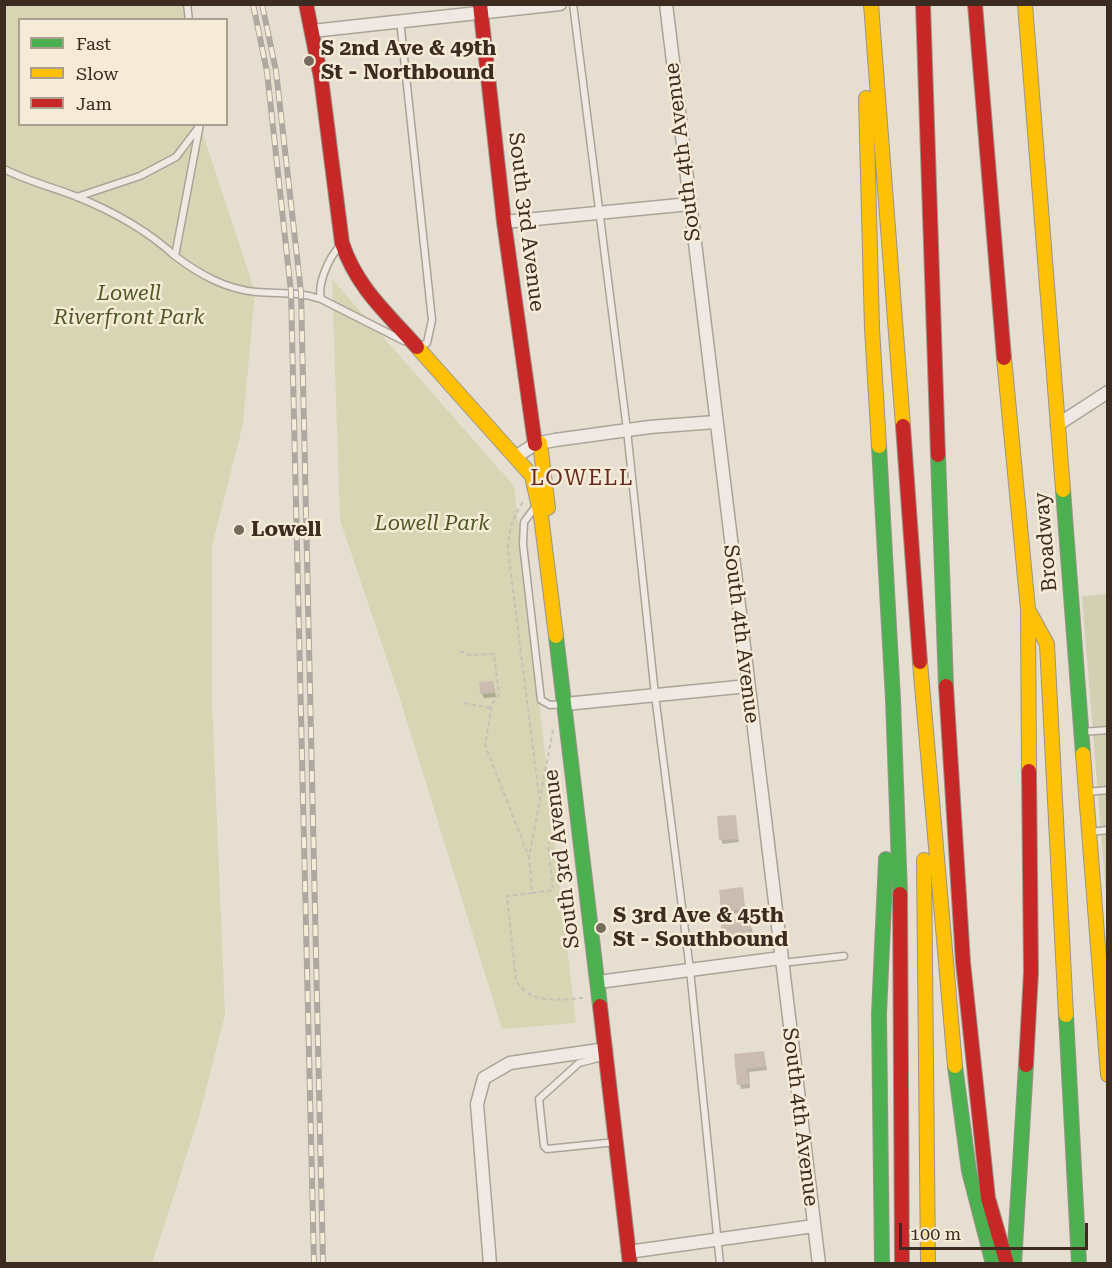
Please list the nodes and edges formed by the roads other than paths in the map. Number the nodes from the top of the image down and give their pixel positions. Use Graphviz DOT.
graph roads {
  1 [pos="306,4"];
  2 [pos="560,4"];
  3 [pos="573,4"];
  4 [pos="666,4"];
  5 [pos="863,4"];
  6 [pos="871,4"];
  7 [pos="923,4"];
  8 [pos="975,4"];
  9 [pos="1025,4"];
  10 [pos="480,9"];
  11 [pos="400,20"];
  12 [pos="312,31"];
  13 [pos="199,126"];
  14 [pos="200,126"];
  15 [pos="4,169"];
  16 [pos="77,197"];
  17 [pos="690,204"];
  18 [pos="601,213"];
  19 [pos="504,222"];
  20 [pos="342,243"];
  21 [pos="175,256"];
  22 [pos="321,299"];
  23 [pos="417,348"];
  24 [pos="1107,392"];
  25 [pos="715,422"];
  26 [pos="1057,425"];
  27 [pos="627,430"];
  28 [pos="538,444"];
  29 [pos="517,456"];
  30 [pos="539,503"];
  31 [pos="549,578"];
  32 [pos="1028,609"];
  33 [pos="748,686"];
  34 [pos="655,695"];
  35 [pos="893,699"];
  36 [pos="565,704"];
  37 [pos="923,724"];
  38 [pos="1107,730"];
  39 [pos="1082,732"];
  40 [pos="1107,790"];
  41 [pos="1086,792"];
  42 [pos="1107,830"];
  43 [pos="1089,832"];
  44 [pos="844,957"];
  45 [pos="781,961"];
  46 [pos="690,970"];
  47 [pos="598,982"];
  48 [pos="607,1052"];
  49 [pos="1107,1075"];
  50 [pos="616,1142"];
  51 [pos="814,1226"];
  52 [pos="717,1239"];
  53 [pos="629,1258"];
  54 [pos="490,1263"];
  55 [pos="720,1263"];
  56 [pos="819,1263"];
  57 [pos="882,1263"];
  58 [pos="902,1263"];
  59 [pos="928,1263"];
  60 [pos="993,1263"];
  61 [pos="1007,1263"];
  62 [pos="1014,1263"];
  63 [pos="1079,1263"];
  1 -- 12 [label="main road, South 3rd Avenue"];
  2 -- 10 [label="street"];
  3 -- 18 [label="lane"];
  4 -- 17 [label="street, South 4th Avenue"];
  5 -- 35 [label="main road"];
  6 -- 37 [label="main road"];
  7 -- 61 [label="main road"];
  8 -- 32 [label="main road"];
  9 -- 26 [label="main road, Broadway"];
  10 -- 11 [label="street"];
  10 -- 19 [label="main road, South 3rd Avenue"];
  11 -- 12 [label="street"];
  11 -- 23 [label="lane"];
  12 -- 20 [label="main road, South 3rd Avenue"];
  13 -- 16 [label="lane"];
  14 -- 21 [label="lane"];
  15 -- 16 [label="lane"];
  16 -- 21 [label="lane"];
  17 -- 18 [label="street"];
  17 -- 25 [label="street, South 4th Avenue"];
  18 -- 19 [label="street"];
  18 -- 27 [label="lane"];
  19 -- 28 [label="main road, South 3rd Avenue"];
  20 -- 22 [label="lane"];
  20 -- 23 [label="main road, South 3rd Avenue"];
  21 -- 22 [label="lane"];
  22 -- 23 [label="lane"];
  23 -- 29 [label="main road, South 3rd Avenue"];
  24 -- 26 [label="street"];
  25 -- 27 [label="street"];
  25 -- 33 [label="street, South 4th Avenue"];
  26 -- 39 [label="main road, Broadway"];
  27 -- 28 [label="street"];
  27 -- 34 [label="lane"];
  28 -- 29 [label="street"];
  28 -- 31 [label="main road, South 3rd Avenue"];
  29 -- 30 [label="main road, South 3rd Avenue"];
  30 -- 31 [label="main road, South 3rd Avenue"];
  30 -- 36 [label="lane"];
  31 -- 36 [label="main road, South 3rd Avenue"];
  32 -- 62 [label="main road"];
  32 -- 63 [label="main road"];
  33 -- 34 [label="street"];
  33 -- 45 [label="street, South 4th Avenue"];
  34 -- 36 [label="street"];
  34 -- 46 [label="lane"];
  35 -- 57 [label="main road"];
  35 -- 58 [label="main road"];
  36 -- 47 [label="main road, South 3rd Avenue"];
  37 -- 59 [label="main road"];
  37 -- 60 [label="main road"];
  38 -- 39 [label="lane"];
  39 -- 41 [label="main road, Broadway"];
  40 -- 41 [label="lane"];
  41 -- 43 [label="main road, Broadway"];
  42 -- 43 [label="lane"];
  43 -- 49 [label="main road, Broadway"];
  44 -- 45 [label="lane"];
  45 -- 46 [label="street"];
  45 -- 51 [label="street, South 4th Avenue"];
  46 -- 47 [label="street"];
  46 -- 52 [label="lane"];
  47 -- 48 [label="main road, South 3rd Avenue"];
  48 -- 50 [label="main road, South 3rd Avenue"];
  48 -- 50 [label="lane"];
  48 -- 54 [label="street"];
  50 -- 53 [label="main road, South 3rd Avenue"];
  51 -- 52 [label="street"];
  51 -- 56 [label="street, South 4th Avenue"];
  52 -- 53 [label="street"];
  52 -- 55 [label="lane"];
}
